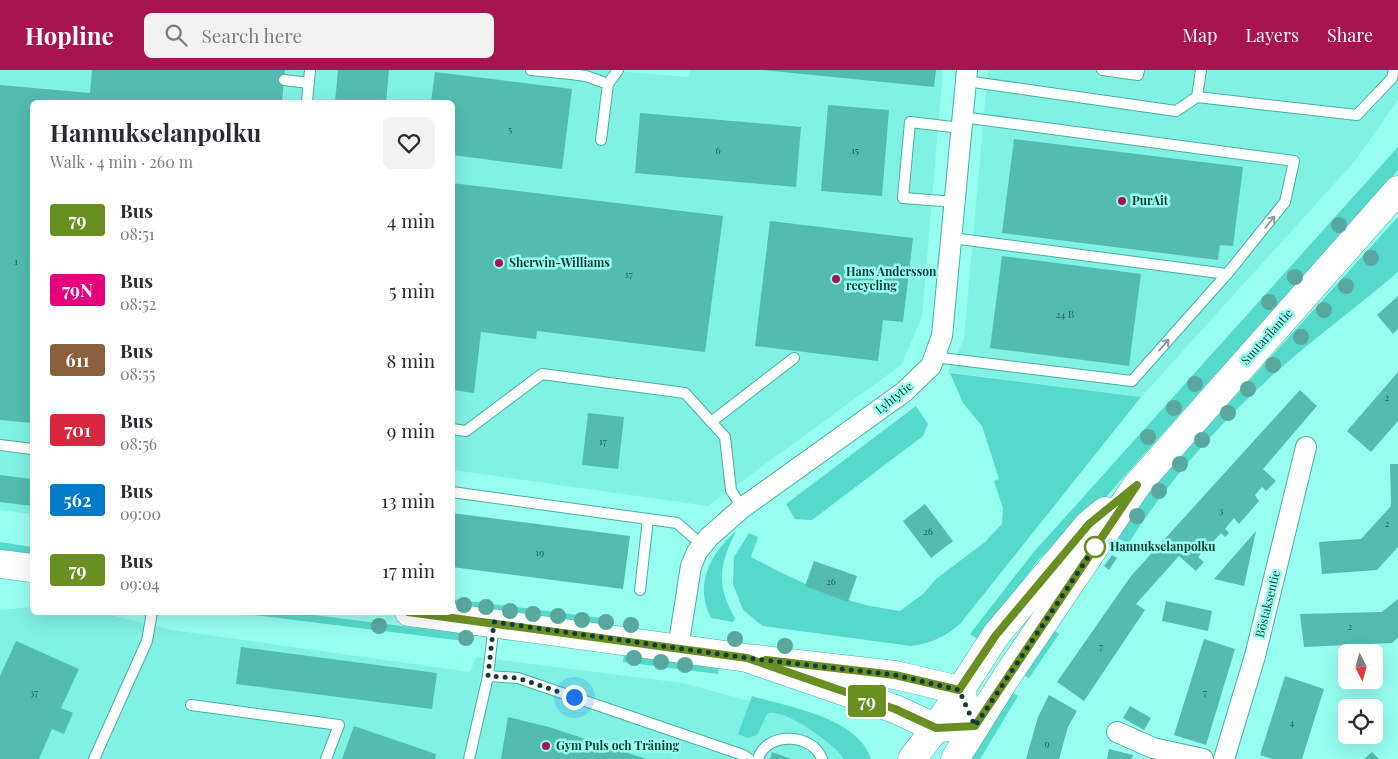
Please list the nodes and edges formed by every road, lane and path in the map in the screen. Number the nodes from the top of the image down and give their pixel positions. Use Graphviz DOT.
graph roads {
  1 [pos="310,70"];
  2 [pos="531,70"];
  3 [pos="618,70"];
  4 [pos="1102,70"];
  5 [pos="1139,70"];
  6 [pos="1201,70"];
  7 [pos="1394,70"];
  8 [pos="571,72"];
  9 [pos="966,76"];
  10 [pos="284,80"];
  11 [pos="309,82"];
  12 [pos="608,84"];
  13 [pos="1197,97"];
  14 [pos="307,100"];
  15 [pos="962,122"];
  16 [pos="601,140"];
  17 [pos="1398,190"];
  18 [pos="955,202"];
  19 [pos="952,238"];
  20 [pos="1227,274"];
  21 [pos="934,357"];
  22 [pos="794,358"];
  23 [pos="710,422"];
  24 [pos="455,429"];
  25 [pos="0,445"];
  26 [pos="1306,447"];
  27 [pos="30,448"];
  28 [pos="1137,485"];
  29 [pos="455,492"];
  30 [pos="742,508"];
  31 [pos="648,519"];
  32 [pos="702,546"];
  33 [pos="0,564"];
  34 [pos="30,568"];
  35 [pos="640,590"];
  36 [pos="151,615"];
  37 [pos="434,615"];
  38 [pos="494,622"];
  39 [pos="678,648"];
  40 [pos="747,658"];
  41 [pos="488,676"];
  42 [pos="959,690"];
  43 [pos="191,705"];
  44 [pos="975,726"];
  45 [pos="936,728"];
  46 [pos="1117,732"];
  47 [pos="94,759"];
  48 [pos="326,759"];
  49 [pos="469,759"];
  50 [pos="749,759"];
  51 [pos="758,759"];
  52 [pos="822,759"];
  53 [pos="912,759"];
  54 [pos="955,759"];
  55 [pos="1204,759"];
  56 [pos="1224,759"];
  1 -- 11 [label="lane"];
  2 -- 8 [label="lane"];
  3 -- 12 [label="lane"];
  4 -- 5 [label="lane"];
  6 -- 13 [label="lane"];
  7 -- 13 [label="lane"];
  8 -- 12 [label="lane"];
  9 -- 13 [label="lane"];
  9 -- 15 [label="street, Lyhtytie"];
  10 -- 11 [label="lane"];
  11 -- 14 [label="lane"];
  12 -- 16 [label="lane"];
  15 -- 18 [label="street, Lyhtytie"];
  15 -- 18 [label="lane"];
  20 -- 15 [label="lane, one-way"];
  17 -- 28 [label="main road, Suutarilantie"];
  18 -- 19 [label="street, Lyhtytie"];
  19 -- 20 [label="lane"];
  19 -- 21 [label="street, Lyhtytie"];
  21 -- 20 [label="lane, one-way"];
  21 -- 30 [label="street, Lyhtytie"];
  22 -- 23 [label="lane"];
  23 -- 24 [label="lane"];
  23 -- 30 [label="lane"];
  25 -- 27 [label="lane"];
  26 -- 56 [label="street, Böstaksentie"];
  28 -- 42 [label="main road, Suutarilantie"];
  28 -- 44 [label="main road, Suutarilantie"];
  29 -- 31 [label="lane"];
  30 -- 32 [label="street, Lyhtytie"];
  31 -- 32 [label="lane"];
  31 -- 35 [label="lane"];
  32 -- 39 [label="street, Lyhtytie"];
  33 -- 34 [label="main road"];
  36 -- 47 [label="lane"];
  37 -- 38 [label="main road"];
  38 -- 39 [label="main road"];
  38 -- 41 [label="lane"];
  39 -- 40 [label="main road"];
  40 -- 42 [label="main road"];
  40 -- 45 [label="main road"];
  41 -- 49 [label="lane"];
  41 -- 50 [label="lane"];
  42 -- 44 [label="main road"];
  42 -- 45 [label="main road, Suutarilantie"];
  43 -- 48 [label="lane"];
  44 -- 45 [label="main road"];
  44 -- 54 [label="main road, Suutarilantie"];
  45 -- 53 [label="main road, Suutarilantie"];
  46 -- 55 [label="street"];
  51 -- 52 [label="lane"];
}
